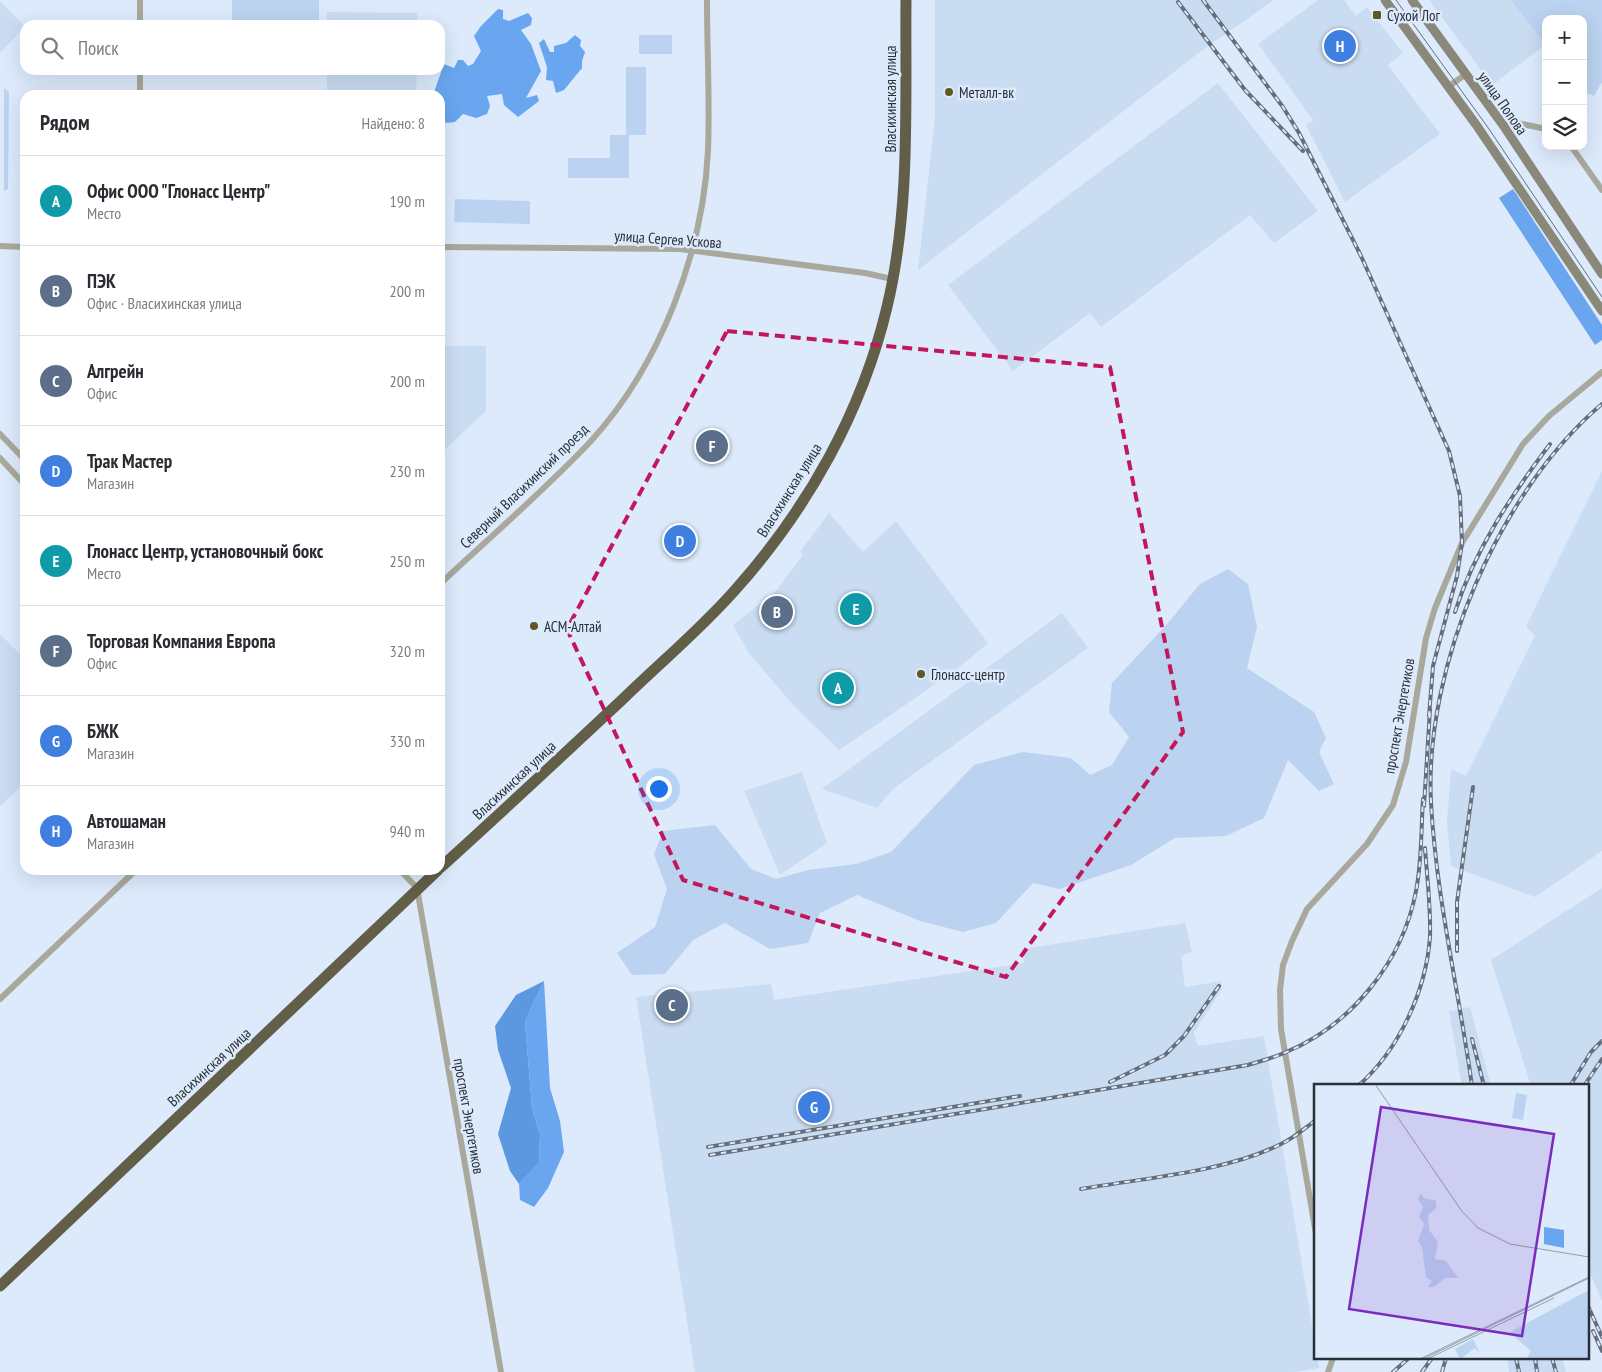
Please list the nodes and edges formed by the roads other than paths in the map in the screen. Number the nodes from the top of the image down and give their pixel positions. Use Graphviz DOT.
graph roads {
  1 [pos="140,0"];
  2 [pos="707,0"];
  3 [pos="906,0"];
  4 [pos="1385,0"];
  5 [pos="1412,0"];
  6 [pos="140,20"];
  7 [pos="1466,74"];
  8 [pos="140,75"];
  9 [pos="1448,87"];
  10 [pos="140,90"];
  11 [pos="1503,125"];
  12 [pos="1542,127"];
  13 [pos="1574,150"];
  14 [pos="1602,190"];
  15 [pos="0,246"];
  16 [pos="445,246"];
  17 [pos="20,247"];
  18 [pos="691,250"];
  19 [pos="1602,274"];
  20 [pos="892,279"];
  21 [pos="1602,311"];
  22 [pos="1602,372"];
  23 [pos="0,434"];
  24 [pos="20,455"];
  25 [pos="0,458"];
  26 [pos="20,480"];
  27 [pos="445,579"];
  28 [pos="445,864"];
  29 [pos="131,875"];
  30 [pos="405,875"];
  31 [pos="432,875"];
  32 [pos="417,888"];
  33 [pos="0,999"];
  34 [pos="1314,1222"];
  35 [pos="0,1286"];
  36 [pos="1332,1360"];
  37 [pos="501,1372"];
  38 [pos="1328,1372"];
  1 -- 6 [label="street"];
  2 -- 18 [label="street, Северный Власихинский проезд"];
  3 -- 20 [label="highway, Власихинская улица"];
  4 -- 9 [label="main road"];
  5 -- 7 [label="main road, улица Попова"];
  7 -- 9 [label="street"];
  7 -- 11 [label="main road, улица Попова"];
  8 -- 10 [label="street"];
  9 -- 21 [label="main road"];
  11 -- 12 [label="street"];
  11 -- 19 [label="main road, улица Попова"];
  13 -- 14 [label="street"];
  15 -- 17 [label="street"];
  16 -- 18 [label="street, улица Сергея Ускова"];
  18 -- 20 [label="street, улица Сергея Ускова"];
  18 -- 27 [label="street, Северный Власихинский проезд"];
  20 -- 28 [label="highway, Власихинская улица"];
  22 -- 34 [label="street, проспект Энергетиков"];
  23 -- 24 [label="street"];
  25 -- 26 [label="street"];
  29 -- 33 [label="street"];
  30 -- 32 [label="street"];
  31 -- 32 [label="highway, Власихинская улица"];
  32 -- 35 [label="highway, Власихинская улица"];
  32 -- 37 [label="street, проспект Энергетиков"];
  36 -- 38 [label="street"];
}
